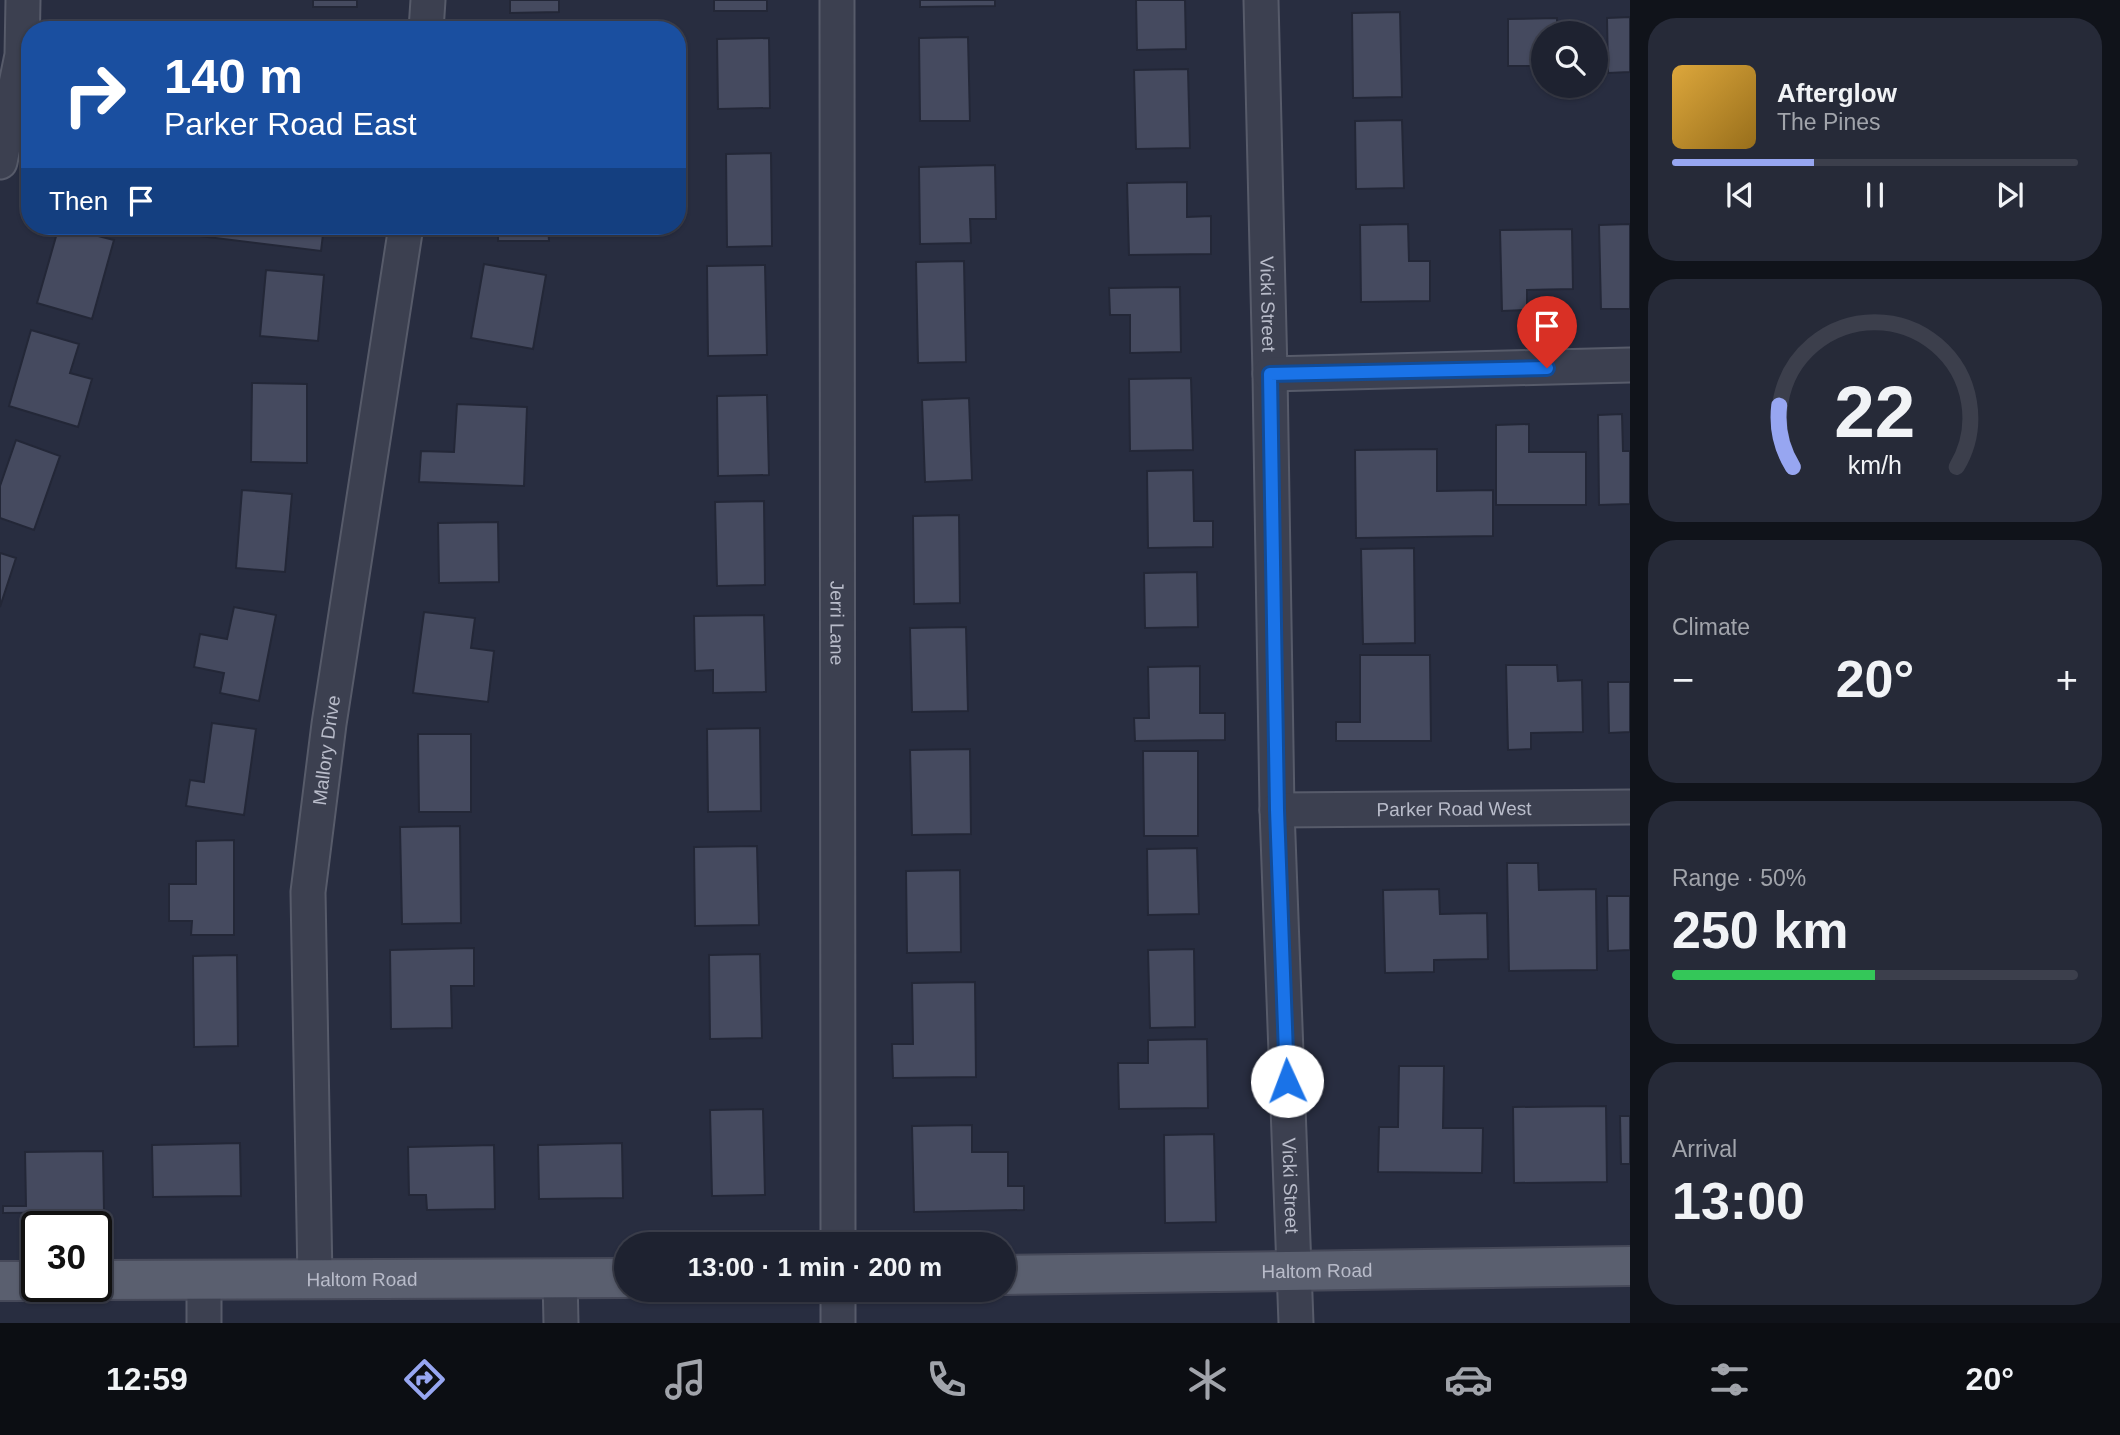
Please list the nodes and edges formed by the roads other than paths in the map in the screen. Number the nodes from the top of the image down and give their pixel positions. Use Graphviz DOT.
graph roads {
  1 [pos="23,0"];
  2 [pos="428,0"];
  3 [pos="838,0"];
  4 [pos="1261,0"];
  5 [pos="23,21"];
  6 [pos="427,21"];
  7 [pos="21,60"];
  8 [pos="0,162"];
  9 [pos="405,235"];
  10 [pos="1630,365"];
  11 [pos="1270,374"];
  12 [pos="1630,807"];
  13 [pos="1277,810"];
  14 [pos="838,1232"];
  15 [pos="1630,1266"];
  16 [pos="1294,1270"];
  17 [pos="1016,1275"];
  18 [pos="560,1278"];
  19 [pos="614,1278"];
  20 [pos="315,1279"];
  21 [pos="112,1280"];
  22 [pos="204,1280"];
  23 [pos="0,1281"];
  24 [pos="21,1281"];
  25 [pos="838,1302"];
  26 [pos="204,1323"];
  27 [pos="561,1323"];
  28 [pos="838,1323"];
  29 [pos="1296,1323"];
  1 -- 5 [label="street"];
  2 -- 6 [label="street"];
  3 -- 14 [label="street, Jerri Lane"];
  4 -- 11 [label="street, Vicki Street"];
  7 -- 8 [label="street"];
  9 -- 20 [label="street, Mallory Drive"];
  10 -- 11 [label="street"];
  11 -- 13 [label="street, Vicki Street"];
  12 -- 13 [label="street, Parker Road West"];
  13 -- 16 [label="street, Vicki Street"];
  15 -- 16 [label="main road, Haltom Road"];
  16 -- 17 [label="main road, Haltom Road"];
  16 -- 29 [label="street, Vicki Street"];
  18 -- 19 [label="main road, Haltom Road"];
  18 -- 20 [label="main road, Haltom Road"];
  18 -- 27 [label="street"];
  20 -- 22 [label="main road, Haltom Road"];
  21 -- 22 [label="main road, Haltom Road"];
  22 -- 26 [label="street"];
  23 -- 24 [label="main road"];
  25 -- 28 [label="street"];
}
